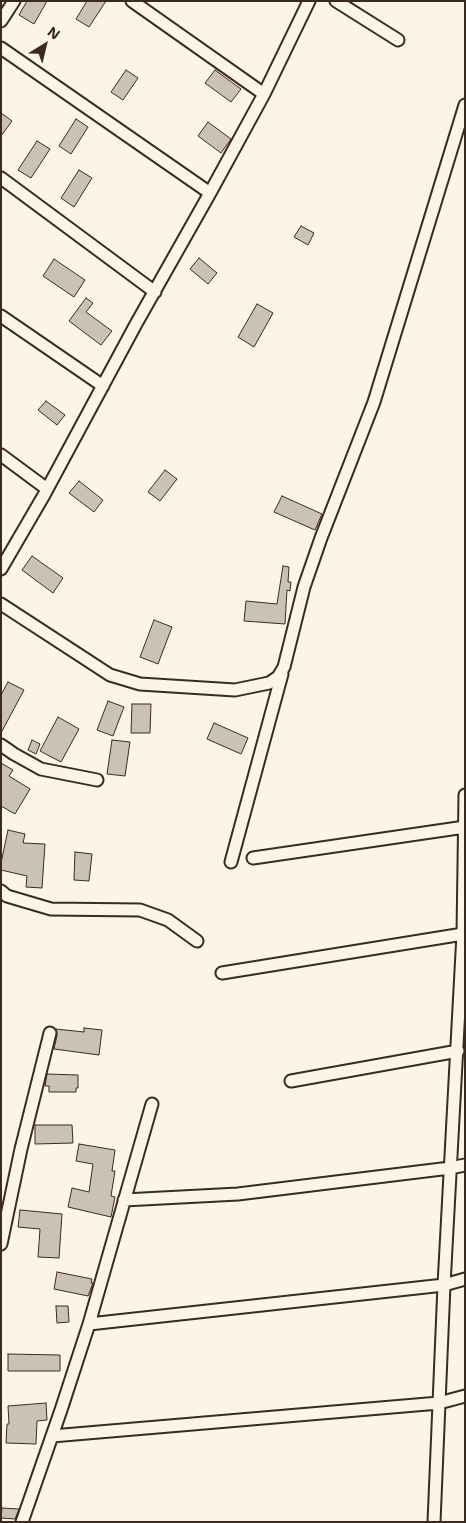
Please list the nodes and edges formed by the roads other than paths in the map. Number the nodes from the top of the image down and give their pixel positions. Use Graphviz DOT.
graph roads {
  1 [pos="14,1"];
  2 [pos="132,1"];
  3 [pos="309,1"];
  4 [pos="336,1"];
  5 [pos="1,21"];
  6 [pos="398,40"];
  7 [pos="1,48"];
  8 [pos="264,94"];
  9 [pos="465,105"];
  10 [pos="1,178"];
  11 [pos="210,193"];
  12 [pos="154,292"];
  13 [pos="1,316"];
  14 [pos="103,386"];
  15 [pos="1,455"];
  16 [pos="47,490"];
  17 [pos="1,569"];
  18 [pos="1,604"];
  19 [pos="282,672"];
  20 [pos="1,745"];
  21 [pos="97,780"];
  22 [pos="465,795"];
  23 [pos="465,827"];
  24 [pos="253,858"];
  25 [pos="231,862"];
  26 [pos="1,891"];
  27 [pos="463,934"];
  28 [pos="197,941"];
  29 [pos="222,973"];
  30 [pos="50,1032"];
  31 [pos="458,1051"];
  32 [pos="291,1081"];
  33 [pos="152,1104"];
  34 [pos="465,1165"];
  35 [pos="450,1168"];
  36 [pos="124,1200"];
  37 [pos="1,1244"];
  38 [pos="465,1279"];
  39 [pos="444,1285"];
  40 [pos="89,1324"];
  41 [pos="465,1396"];
  42 [pos="439,1403"];
  43 [pos="52,1436"];
  44 [pos="22,1522"];
  45 [pos="434,1522"];
  1 -- 5 [label="street"];
  2 -- 8 [label="street"];
  3 -- 8 [label="street"];
  4 -- 6 [label="street"];
  7 -- 11 [label="street"];
  8 -- 11 [label="street"];
  9 -- 19 [label="street"];
  10 -- 12 [label="street"];
  11 -- 12 [label="street"];
  12 -- 14 [label="street"];
  13 -- 14 [label="street"];
  14 -- 16 [label="street"];
  15 -- 16 [label="street"];
  16 -- 17 [label="street"];
  18 -- 19 [label="street"];
  19 -- 25 [label="street"];
  20 -- 21 [label="street"];
  22 -- 23 [label="street"];
  23 -- 24 [label="street"];
  23 -- 27 [label="street"];
  26 -- 28 [label="street"];
  27 -- 29 [label="street"];
  27 -- 31 [label="street"];
  30 -- 37 [label="street"];
  31 -- 32 [label="street"];
  31 -- 35 [label="street"];
  33 -- 36 [label="street"];
  34 -- 35 [label="street"];
  35 -- 36 [label="street"];
  35 -- 39 [label="street"];
  36 -- 40 [label="street"];
  38 -- 39 [label="street"];
  39 -- 40 [label="street"];
  39 -- 42 [label="street"];
  40 -- 43 [label="street"];
  41 -- 42 [label="street"];
  42 -- 43 [label="street"];
  42 -- 45 [label="street"];
  43 -- 44 [label="street"];
}
